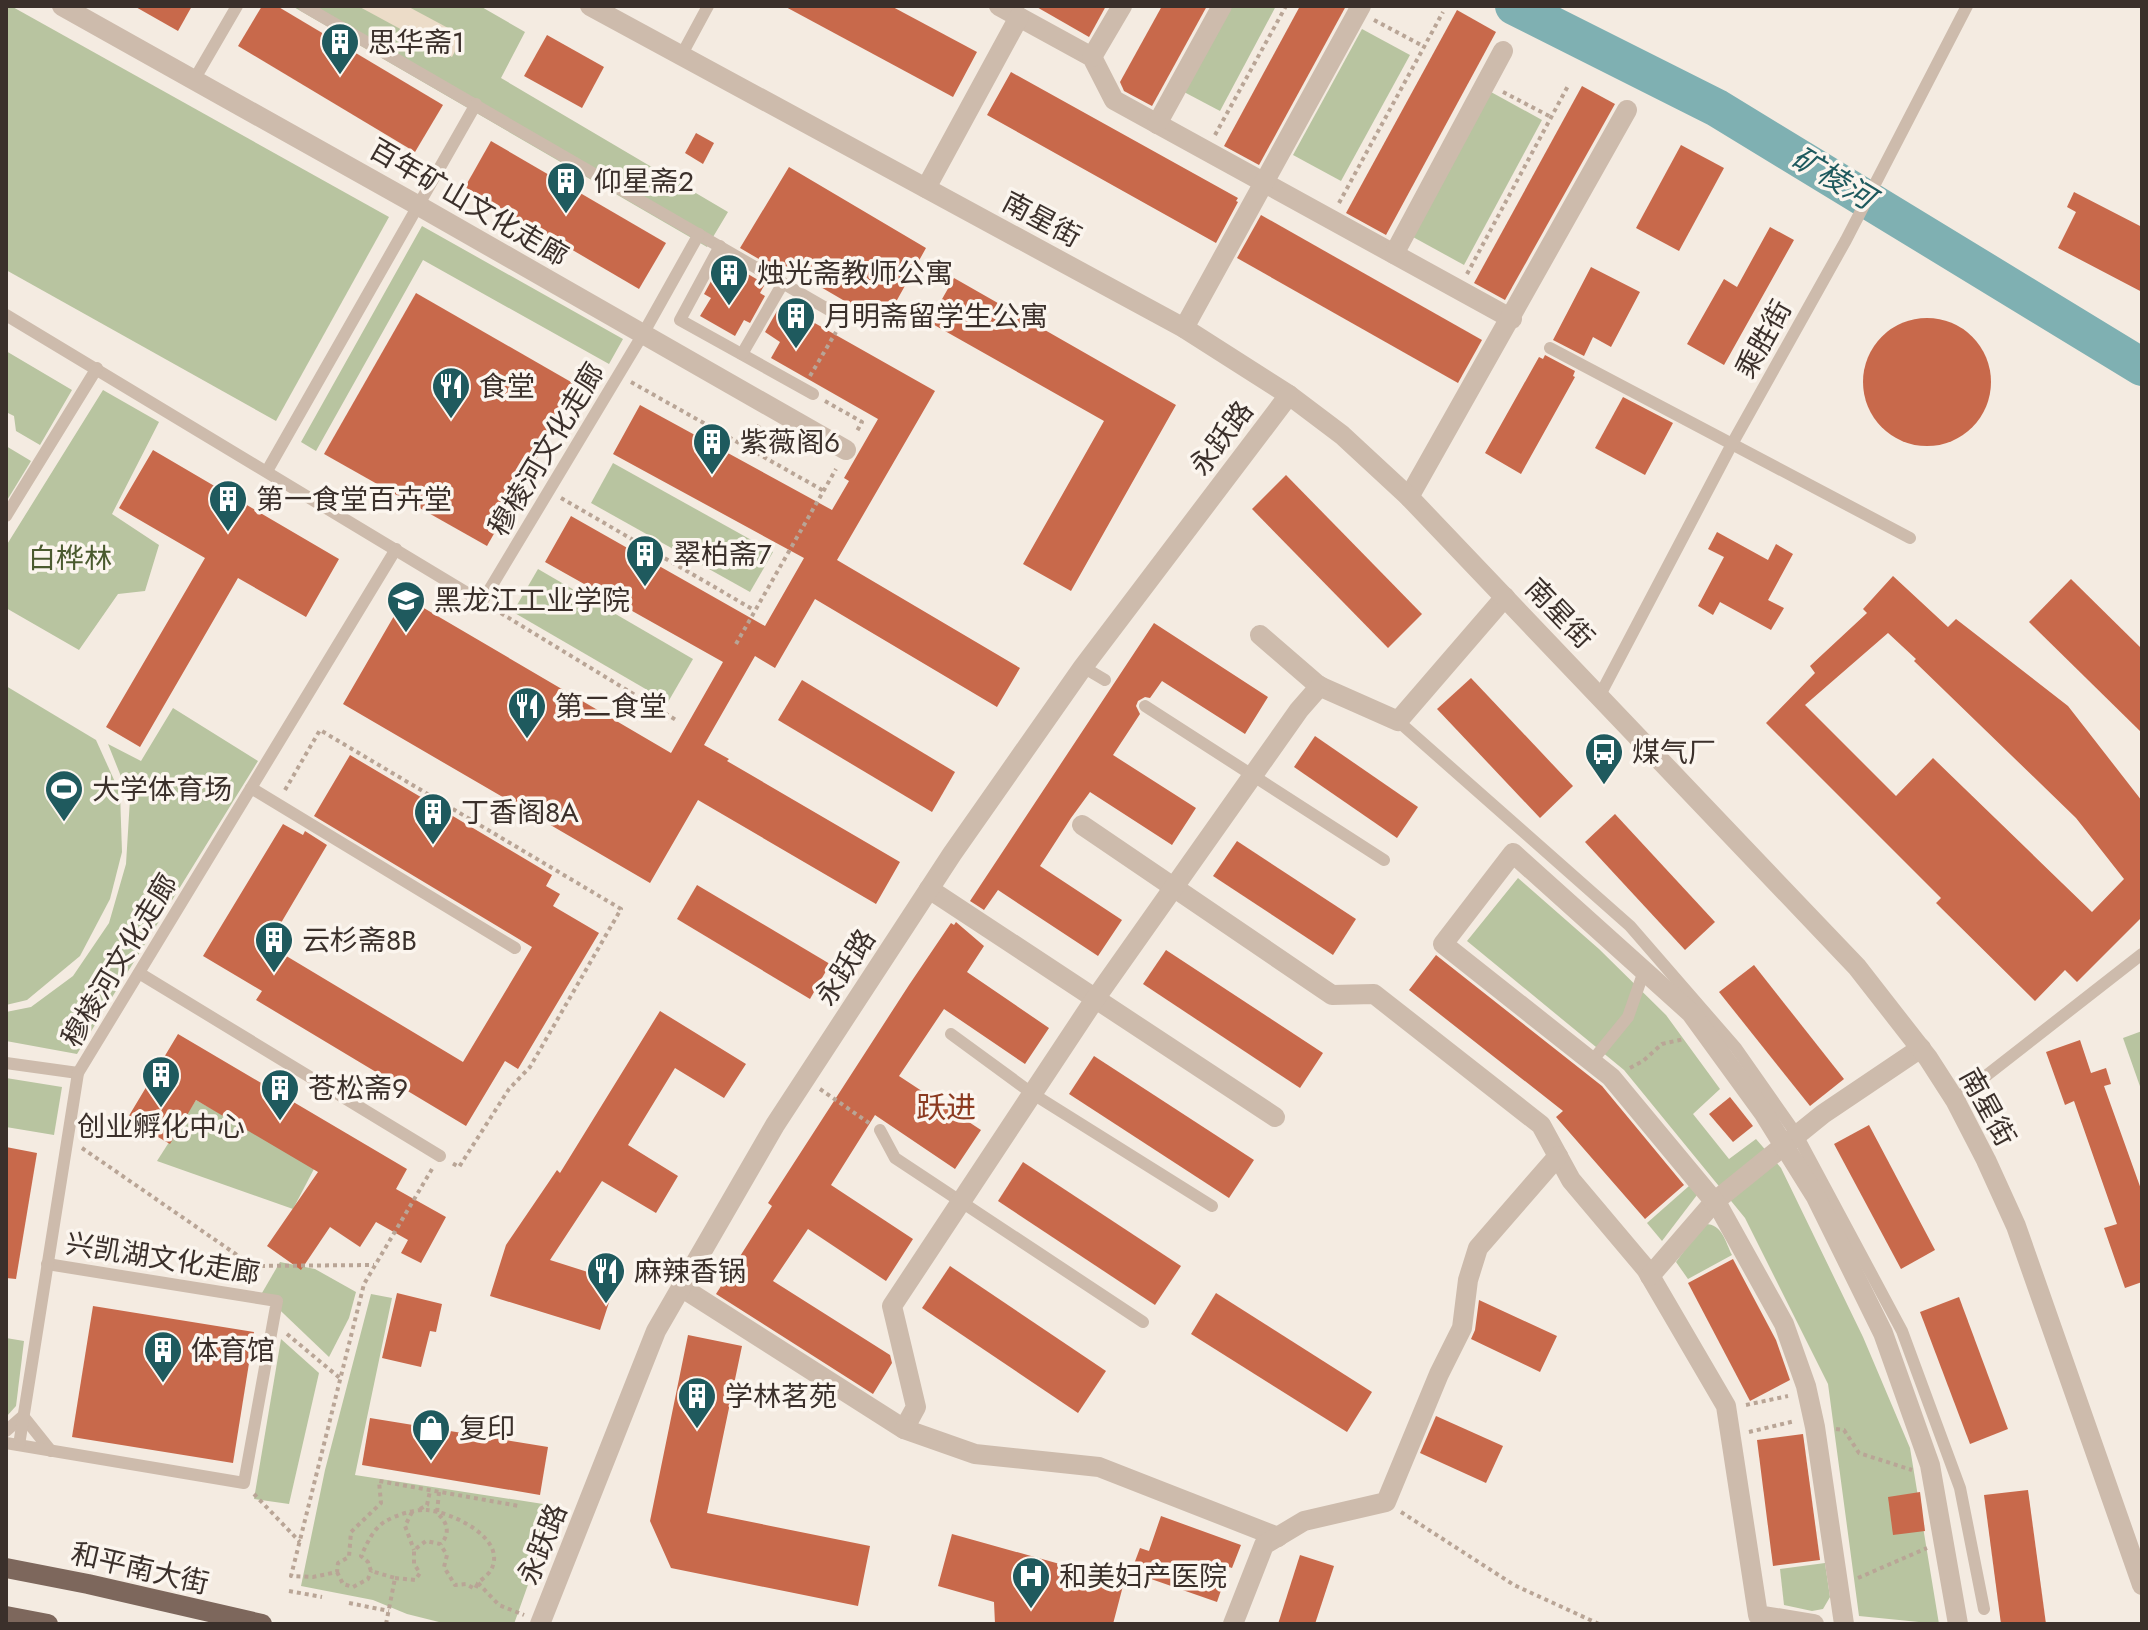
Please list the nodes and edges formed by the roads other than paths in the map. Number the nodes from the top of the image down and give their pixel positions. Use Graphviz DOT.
graph roads {
  1 [pos="62,6"];
  2 [pos="237,6"];
  3 [pos="304,6"];
  4 [pos="590,6"];
  5 [pos="708,6"];
  6 [pos="999,6"];
  7 [pos="1122,6"];
  8 [pos="1222,6"];
  9 [pos="1967,6"];
  10 [pos="1360,9"];
  11 [pos="1019,17"];
  12 [pos="1503,51"];
  13 [pos="681,56"];
  14 [pos="1092,57"];
  15 [pos="194,80"];
  16 [pos="476,104"];
  17 [pos="1627,110"];
  18 [pos="1157,124"];
  19 [pos="1264,182"];
  20 [pos="926,188"];
  21 [pos="419,206"];
  22 [pos="699,234"];
  23 [pos="720,246"];
  24 [pos="1394,254"];
  25 [pos="783,283"];
  26 [pos="6,315"];
  27 [pos="843,318"];
  28 [pos="1512,319"];
  29 [pos="1184,328"];
  30 [pos="643,334"];
  31 [pos="1550,348"];
  32 [pos="742,354"];
  33 [pos="97,368"];
  34 [pos="808,392"];
  35 [pos="1289,395"];
  36 [pos="1732,444"];
  37 [pos="846,450"];
  38 [pos="267,471"];
  39 [pos="1409,497"];
  40 [pos="6,516"];
  41 [pos="1910,538"];
  42 [pos="396,549"];
  43 [pos="1505,597"];
  44 [pos="1260,635"];
  45 [pos="1083,667"];
  46 [pos="1105,680"];
  47 [pos="1320,686"];
  48 [pos="1600,695"];
  49 [pos="1145,706"];
  50 [pos="1398,721"];
  51 [pos="1253,775"];
  52 [pos="251,788"];
  53 [pos="1515,824"];
  54 [pos="1082,825"];
  55 [pos="1514,854"];
  56 [pos="1384,860"];
  57 [pos="1174,887"];
  58 [pos="929,889"];
  59 [pos="515,948"];
  60 [pos="2142,954"];
  61 [pos="1644,971"];
  62 [pos="139,973"];
  63 [pos="1095,999"];
  64 [pos="951,1034"];
  65 [pos="1921,1048"];
  66 [pos="1592,1061"];
  67 [pos="6,1063"];
  68 [pos="78,1073"];
  69 [pos="1033,1094"];
  70 [pos="1955,1100"];
  71 [pos="1275,1117"];
  72 [pos="880,1130"];
  73 [pos="1790,1140"];
  74 [pos="440,1156"];
  75 [pos="1558,1156"];
  76 [pos="1714,1202"];
  77 [pos="962,1203"];
  78 [pos="1212,1206"];
  79 [pos="47,1264"];
  80 [pos="1650,1276"];
  81 [pos="681,1287"];
  82 [pos="1143,1322"];
  83 [pos="23,1416"];
  84 [pos="904,1429"];
  85 [pos="6,1431"];
  86 [pos="12,1444"];
  87 [pos="51,1451"];
  88 [pos="1278,1537"];
  89 [pos="6,1568"];
  90 [pos="2142,1585"];
  91 [pos="1984,1609"];
  92 [pos="6,1616"];
  93 [pos="541,1623"];
  94 [pos="48,1624"];
  95 [pos="262,1624"];
  96 [pos="1233,1624"];
  97 [pos="1814,1624"];
  98 [pos="1844,1624"];
  99 [pos="1958,1624"];
  1 -- 15 [label="street, 百年矿山文化走廊"];
  2 -- 15 [label="lane"];
  3 -- 16 [label="lane"];
  4 -- 13 [label="street, 南星街"];
  5 -- 13 [label="lane"];
  6 -- 11 [label="street"];
  7 -- 14 [label="street"];
  8 -- 18 [label="street"];
  9 -- 36 [label="lane, 乘胜街"];
  10 -- 19 [label="street"];
  11 -- 14 [label="street"];
  11 -- 20 [label="street"];
  12 -- 24 [label="street"];
  13 -- 20 [label="street, 南星街"];
  14 -- 18 [label="street"];
  15 -- 21 [label="street, 百年矿山文化走廊"];
  16 -- 21 [label="lane"];
  16 -- 22 [label="lane"];
  17 -- 28 [label="street"];
  18 -- 19 [label="street"];
  19 -- 24 [label="street"];
  19 -- 29 [label="street"];
  20 -- 29 [label="street, 南星街"];
  21 -- 30 [label="street, 百年矿山文化走廊"];
  21 -- 38 [label="lane"];
  22 -- 23 [label="lane"];
  22 -- 30 [label="lane, 穆棱河文化走廊"];
  23 -- 25 [label="lane"];
  23 -- 32 [label="lane"];
  24 -- 28 [label="street"];
  25 -- 27 [label="lane"];
  25 -- 32 [label="lane"];
  26 -- 33 [label="lane"];
  28 -- 39 [label="street"];
  29 -- 35 [label="street, 南星街"];
  30 -- 37 [label="street, 百年矿山文化走廊"];
  30 -- 42 [label="lane, 穆棱河文化走廊"];
  31 -- 36 [label="lane"];
  32 -- 34 [label="lane"];
  33 -- 38 [label="lane"];
  33 -- 40 [label="lane"];
  35 -- 39 [label="street, 南星街"];
  35 -- 45 [label="street, 永跃路"];
  36 -- 41 [label="lane"];
  36 -- 48 [label="lane, 乘胜街"];
  38 -- 42 [label="lane"];
  39 -- 43 [label="street, 南星街"];
  42 -- 52 [label="lane, 穆棱河文化走廊"];
  43 -- 48 [label="street, 南星街"];
  43 -- 50 [label="street"];
  44 -- 47 [label="street"];
  45 -- 46 [label="lane"];
  45 -- 58 [label="street, 永跃路"];
  47 -- 50 [label="street"];
  47 -- 51 [label="street"];
  48 -- 65 [label="street, 南星街"];
  49 -- 51 [label="lane"];
  50 -- 53 [label="lane"];
  51 -- 56 [label="lane"];
  51 -- 57 [label="street"];
  52 -- 59 [label="lane"];
  52 -- 62 [label="lane, 穆棱河文化走廊"];
  53 -- 55 [label="lane"];
  53 -- 73 [label="lane"];
  54 -- 57 [label="street"];
  55 -- 61 [label="street"];
  55 -- 66 [label="street"];
  57 -- 63 [label="street"];
  57 -- 75 [label="street"];
  58 -- 63 [label="street"];
  58 -- 81 [label="street, 永跃路"];
  60 -- 70 [label="lane"];
  61 -- 66 [label="lane"];
  61 -- 73 [label="street"];
  62 -- 68 [label="lane, 穆棱河文化走廊"];
  62 -- 74 [label="lane"];
  63 -- 69 [label="street"];
  63 -- 71 [label="street"];
  64 -- 69 [label="lane"];
  65 -- 70 [label="street, 南星街"];
  65 -- 73 [label="street"];
  66 -- 76 [label="street"];
  67 -- 68 [label="lane"];
  68 -- 79 [label="lane, 穆棱河文化走廊"];
  69 -- 77 [label="street"];
  69 -- 78 [label="lane"];
  70 -- 90 [label="street, 南星街"];
  72 -- 77 [label="lane"];
  73 -- 76 [label="street"];
  73 -- 91 [label="lane"];
  73 -- 99 [label="street"];
  75 -- 80 [label="street"];
  75 -- 88 [label="street"];
  76 -- 80 [label="street"];
  76 -- 98 [label="street"];
  77 -- 82 [label="lane"];
  77 -- 84 [label="street"];
  79 -- 83 [label="lane, 穆棱河文化走廊"];
  79 -- 87 [label="lane, 兴凯湖文化走廊"];
  80 -- 97 [label="street"];
  81 -- 84 [label="street"];
  81 -- 93 [label="street, 永跃路"];
  83 -- 85 [label="lane"];
  83 -- 86 [label="lane, 穆棱河文化走廊"];
  83 -- 87 [label="lane"];
  84 -- 88 [label="street"];
  86 -- 87 [label="lane"];
  88 -- 96 [label="street"];
  89 -- 95 [label="main road, 和平南大街"];
  92 -- 94 [label="main road"];
}
